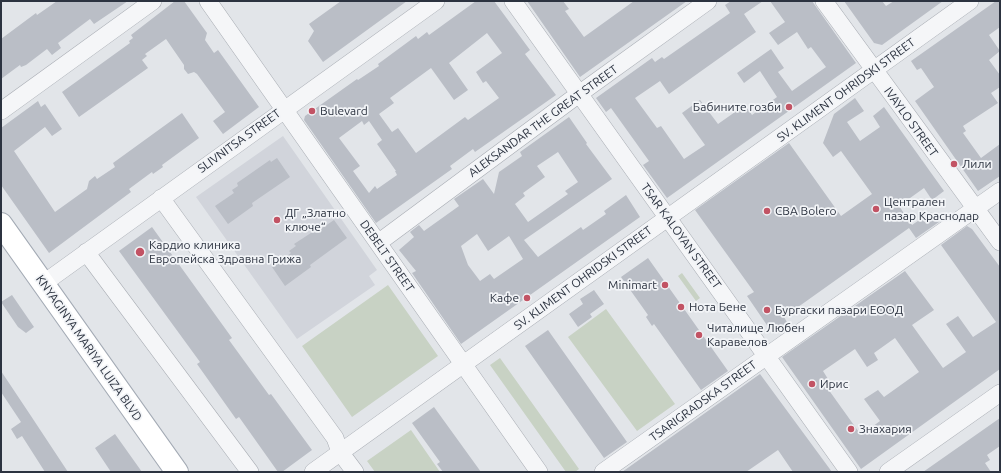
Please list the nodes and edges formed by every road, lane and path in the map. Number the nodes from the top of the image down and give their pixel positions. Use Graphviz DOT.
graph roads {
  1 [pos="153,1"];
  2 [pos="208,1"];
  3 [pos="436,1"];
  4 [pos="513,1"];
  5 [pos="708,1"];
  6 [pos="824,1"];
  7 [pos="970,1"];
  8 [pos="873,71"];
  9 [pos="579,94"];
  10 [pos="284,109"];
  11 [pos="1,111"];
  12 [pos="1000,191"];
  13 [pos="161,198"];
  14 [pos="975,208"];
  15 [pos="668,218"];
  16 [pos="1,224"];
  17 [pos="1000,242"];
  18 [pos="378,243"];
  19 [pos="86,252"];
  20 [pos="44,283"];
  21 [pos="766,355"];
  22 [pos="463,364"];
  23 [pos="1000,393"];
  24 [pos="340,452"];
  25 [pos="177,472"];
  26 [pos="250,472"];
  27 [pos="313,472"];
  28 [pos="355,472"];
  29 [pos="540,472"];
  30 [pos="603,472"];
  31 [pos="849,472"];
  32 [pos="888,472"];
  1 -- 11 [label="street"];
  2 -- 10 [label="street, DEBELT STREET"];
  3 -- 10 [label="street, SLIVNITSA STREET"];
  4 -- 9 [label="street, TSAR KALOYAN STREET"];
  5 -- 9 [label="street, ALEKSANDAR THE GREAT STREET"];
  6 -- 8 [label="street, IVAYLO STREET"];
  7 -- 8 [label="street, SV. KLIMENT OHRIDSKI STREET"];
  8 -- 14 [label="street, IVAYLO STREET"];
  8 -- 15 [label="street, SV. KLIMENT OHRIDSKI STREET"];
  9 -- 15 [label="street, TSAR KALOYAN STREET"];
  9 -- 18 [label="street, ALEKSANDAR THE GREAT STREET"];
  10 -- 13 [label="street, SLIVNITSA STREET"];
  10 -- 18 [label="street, DEBELT STREET"];
  12 -- 14 [label="street, TSARIGRADSKA STREET"];
  13 -- 19 [label="street, SLIVNITSA STREET"];
  13 -- 24 [label="street"];
  14 -- 17 [label="street, IVAYLO STREET"];
  14 -- 21 [label="street, TSARIGRADSKA STREET"];
  15 -- 21 [label="street, TSAR KALOYAN STREET"];
  15 -- 22 [label="street, SV. KLIMENT OHRIDSKI STREET"];
  16 -- 20 [label="main road, KNYAGINYA MARIYA LUIZA BLVD"];
  18 -- 22 [label="street, DEBELT STREET"];
  19 -- 20 [label="street, SLIVNITSA STREET"];
  19 -- 26 [label="street"];
  20 -- 25 [label="main road, KNYAGINYA MARIYA LUIZA BLVD"];
  21 -- 30 [label="street, TSARIGRADSKA STREET"];
  21 -- 31 [label="street, TSAR KALOYAN STREET"];
  22 -- 24 [label="street, SV. KLIMENT OHRIDSKI STREET"];
  22 -- 29 [label="street, DEBELT STREET"];
  23 -- 32 [label="street"];
  24 -- 27 [label="street, SV. KLIMENT OHRIDSKI STREET"];
  24 -- 28 [label="street"];
}
